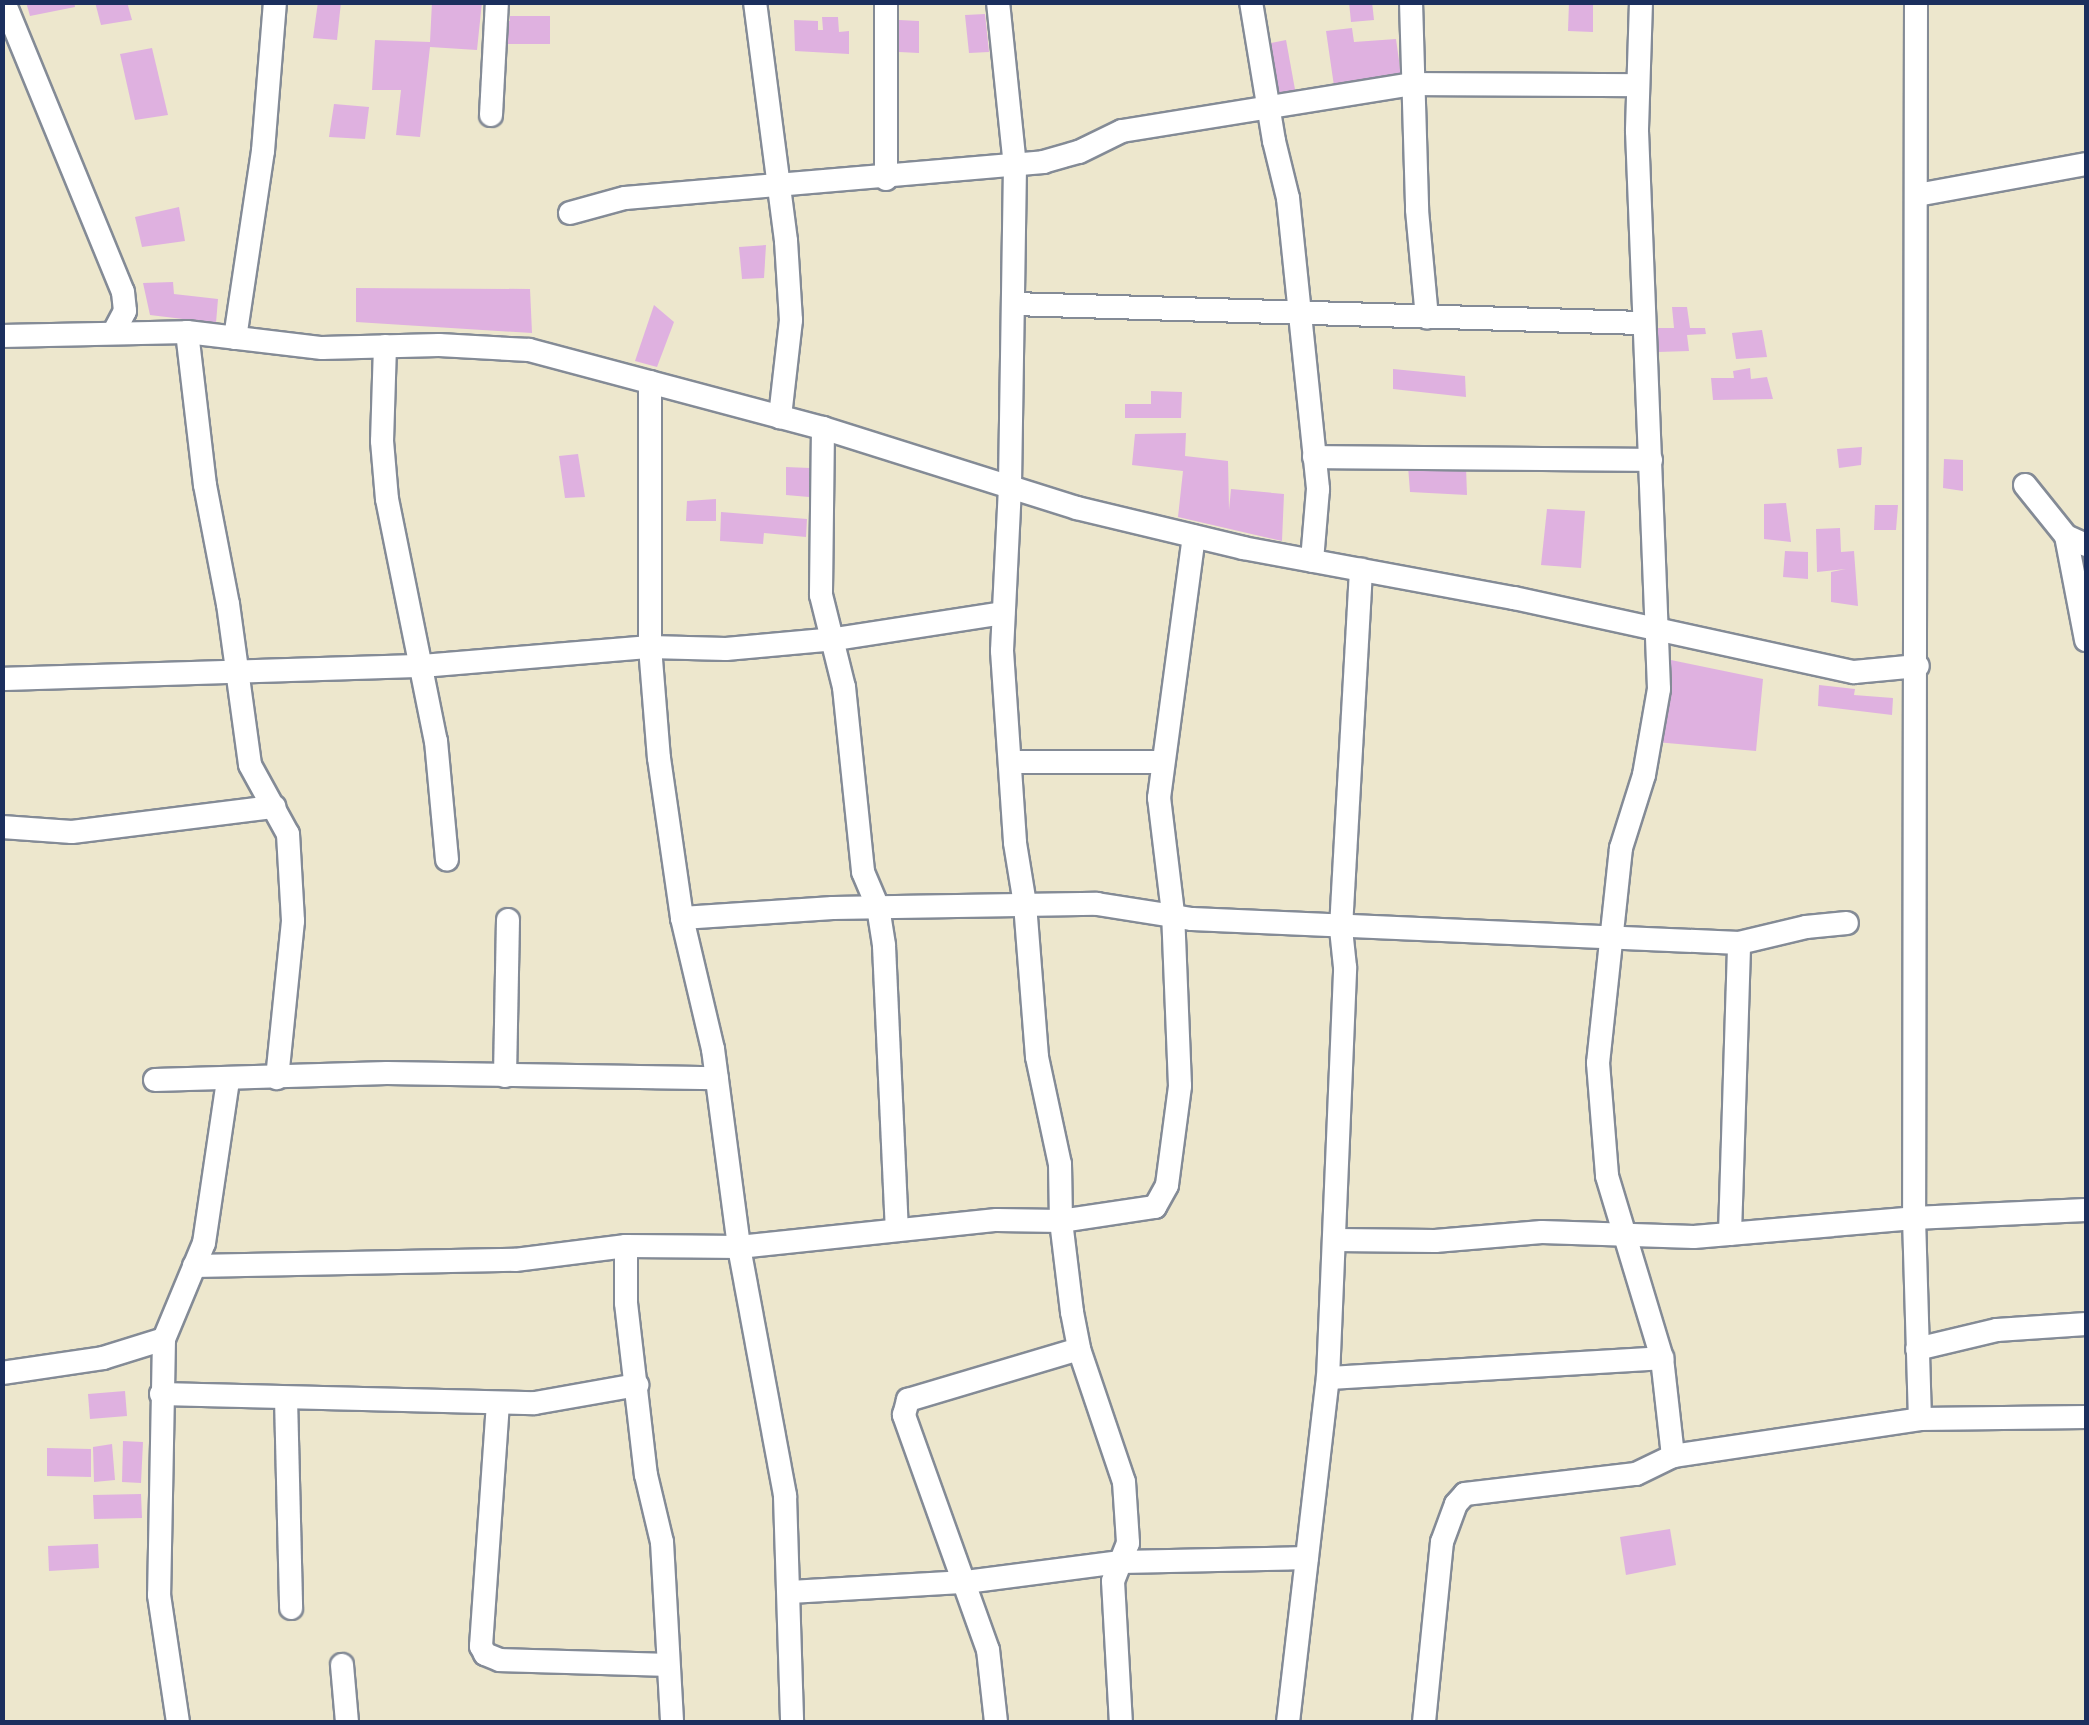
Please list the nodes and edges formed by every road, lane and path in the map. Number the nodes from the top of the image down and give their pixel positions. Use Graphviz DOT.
graph roads {
  1 [pos="4,2"];
  2 [pos="276,2"];
  3 [pos="498,2"];
  4 [pos="755,2"];
  5 [pos="886,2"];
  6 [pos="998,2"];
  7 [pos="1252,2"];
  8 [pos="1411,2"];
  9 [pos="1641,2"];
  10 [pos="1916,2"];
  11 [pos="1413,84"];
  12 [pos="1638,85"];
  13 [pos="1271,107"];
  14 [pos="491,115"];
  15 [pos="2086,164"];
  16 [pos="1015,166"];
  17 [pos="886,179"];
  18 [pos="778,182"];
  19 [pos="1917,194"];
  20 [pos="570,213"];
  21 [pos="1013,304"];
  22 [pos="1299,313"];
  23 [pos="1427,318"];
  24 [pos="1643,323"];
  25 [pos="114,332"];
  26 [pos="187,332"];
  27 [pos="2,336"];
  28 [pos="234,338"];
  29 [pos="385,346"];
  30 [pos="650,382"];
  31 [pos="780,417"];
  32 [pos="823,428"];
  33 [pos="1314,457"];
  34 [pos="1651,460"];
  35 [pos="2025,486"];
  36 [pos="1010,487"];
  37 [pos="1194,536"];
  38 [pos="2076,541"];
  39 [pos="1312,561"];
  40 [pos="1361,570"];
  41 [pos="1003,613"];
  42 [pos="1658,629"];
  43 [pos="836,639"];
  44 [pos="2086,640"];
  45 [pos="650,647"];
  46 [pos="422,666"];
  47 [pos="1918,666"];
  48 [pos="236,670"];
  49 [pos="2,679"];
  50 [pos="1012,762"];
  51 [pos="1162,762"];
  52 [pos="274,807"];
  53 [pos="2,826"];
  54 [pos="447,860"];
  55 [pos="1025,904"];
  56 [pos="878,907"];
  57 [pos="1173,913"];
  58 [pos="682,918"];
  59 [pos="508,920"];
  60 [pos="1847,922"];
  61 [pos="1341,928"];
  62 [pos="1610,936"];
  63 [pos="1739,944"];
  64 [pos="505,1076"];
  65 [pos="276,1078"];
  66 [pos="717,1078"];
  67 [pos="155,1080"];
  68 [pos="228,1080"];
  69 [pos="2086,1210"];
  70 [pos="1914,1218"];
  71 [pos="1061,1221"];
  72 [pos="898,1229"];
  73 [pos="1730,1234"];
  74 [pos="1625,1235"];
  75 [pos="1335,1240"];
  76 [pos="626,1246"];
  77 [pos="739,1247"];
  78 [pos="194,1266"];
  79 [pos="2086,1324"];
  80 [pos="164,1339"];
  81 [pos="1079,1349"];
  82 [pos="1917,1349"];
  83 [pos="1662,1358"];
  84 [pos="2,1373"];
  85 [pos="1328,1378"];
  86 [pos="637,1386"];
  87 [pos="162,1394"];
  88 [pos="286,1398"];
  89 [pos="498,1403"];
  90 [pos="2086,1418"];
  91 [pos="1920,1420"];
  92 [pos="1673,1456"];
  93 [pos="1307,1558"];
  94 [pos="1121,1562"];
  95 [pos="966,1582"];
  96 [pos="790,1592"];
  97 [pos="291,1608"];
  98 [pos="342,1666"];
  99 [pos="668,1666"];
  100 [pos="178,1722"];
  101 [pos="347,1722"];
  102 [pos="672,1722"];
  103 [pos="792,1722"];
  104 [pos="996,1722"];
  105 [pos="1120,1722"];
  106 [pos="1288,1722"];
  107 [pos="1424,1722"];
  1 -- 25 [label="street"];
  2 -- 28 [label="street"];
  3 -- 14 [label="street"];
  4 -- 18 [label="street"];
  5 -- 17 [label="street"];
  6 -- 16 [label="street"];
  7 -- 13 [label="street"];
  8 -- 11 [label="street"];
  9 -- 12 [label="street"];
  10 -- 19 [label="street"];
  11 -- 12 [label="street"];
  11 -- 13 [label="street"];
  11 -- 23 [label="street"];
  12 -- 24 [label="street"];
  13 -- 16 [label="street"];
  13 -- 22 [label="street"];
  15 -- 19 [label="street"];
  16 -- 17 [label="street"];
  16 -- 21 [label="street"];
  17 -- 18 [label="street"];
  18 -- 20 [label="street"];
  18 -- 31 [label="street"];
  19 -- 47 [label="street"];
  21 -- 22 [label="street"];
  21 -- 36 [label="street"];
  22 -- 23 [label="street"];
  22 -- 33 [label="street"];
  23 -- 24 [label="street"];
  24 -- 34 [label="street"];
  25 -- 26 [label="street"];
  25 -- 27 [label="street"];
  26 -- 28 [label="street"];
  26 -- 48 [label="street"];
  28 -- 29 [label="street"];
  29 -- 30 [label="street"];
  29 -- 46 [label="street"];
  30 -- 31 [label="street"];
  30 -- 45 [label="street"];
  31 -- 32 [label="street"];
  32 -- 36 [label="street"];
  32 -- 43 [label="street"];
  33 -- 34 [label="street"];
  33 -- 39 [label="street"];
  34 -- 42 [label="street"];
  35 -- 38 [label="street"];
  36 -- 37 [label="street"];
  36 -- 41 [label="street"];
  37 -- 39 [label="street"];
  37 -- 51 [label="street"];
  38 -- 44 [label="street"];
  39 -- 40 [label="street"];
  40 -- 42 [label="street"];
  40 -- 61 [label="street"];
  41 -- 43 [label="street"];
  41 -- 50 [label="street"];
  42 -- 47 [label="street"];
  42 -- 62 [label="street"];
  43 -- 45 [label="street"];
  43 -- 56 [label="street"];
  45 -- 46 [label="street"];
  45 -- 58 [label="street"];
  46 -- 48 [label="street"];
  46 -- 54 [label="street"];
  47 -- 70 [label="street"];
  48 -- 49 [label="street"];
  48 -- 52 [label="street"];
  50 -- 51 [label="street"];
  50 -- 55 [label="street"];
  51 -- 57 [label="street"];
  52 -- 53 [label="street"];
  52 -- 65 [label="street"];
  55 -- 56 [label="street"];
  55 -- 57 [label="street"];
  55 -- 71 [label="street"];
  56 -- 58 [label="street"];
  56 -- 72 [label="street"];
  57 -- 61 [label="street"];
  57 -- 71 [label="street"];
  58 -- 66 [label="street"];
  59 -- 64 [label="street"];
  60 -- 63 [label="street"];
  61 -- 62 [label="street"];
  61 -- 75 [label="street"];
  62 -- 63 [label="street"];
  62 -- 74 [label="street"];
  63 -- 73 [label="street"];
  64 -- 65 [label="street"];
  64 -- 66 [label="street"];
  65 -- 68 [label="street"];
  66 -- 77 [label="street"];
  67 -- 68 [label="street"];
  68 -- 78 [label="street"];
  69 -- 70 [label="street"];
  70 -- 73 [label="street"];
  70 -- 82 [label="street"];
  71 -- 72 [label="street"];
  71 -- 81 [label="street"];
  72 -- 77 [label="street"];
  73 -- 74 [label="street"];
  74 -- 75 [label="street"];
  74 -- 83 [label="street"];
  75 -- 85 [label="street"];
  76 -- 77 [label="street"];
  76 -- 78 [label="street"];
  76 -- 86 [label="street"];
  77 -- 96 [label="street"];
  78 -- 80 [label="street"];
  79 -- 82 [label="street"];
  80 -- 84 [label="street"];
  80 -- 87 [label="street"];
  81 -- 94 [label="street"];
  81 -- 95 [label="street"];
  82 -- 91 [label="street"];
  83 -- 85 [label="street"];
  83 -- 92 [label="street"];
  85 -- 93 [label="street"];
  86 -- 89 [label="street"];
  86 -- 99 [label="street"];
  87 -- 88 [label="street"];
  87 -- 100 [label="street"];
  88 -- 89 [label="street"];
  88 -- 97 [label="street"];
  89 -- 99 [label="street"];
  90 -- 91 [label="street"];
  91 -- 92 [label="street"];
  92 -- 107 [label="street"];
  93 -- 94 [label="street"];
  93 -- 106 [label="street"];
  94 -- 95 [label="street"];
  94 -- 105 [label="street"];
  95 -- 96 [label="street"];
  95 -- 104 [label="street"];
  96 -- 103 [label="street"];
  98 -- 101 [label="street"];
  99 -- 102 [label="street"];
}
